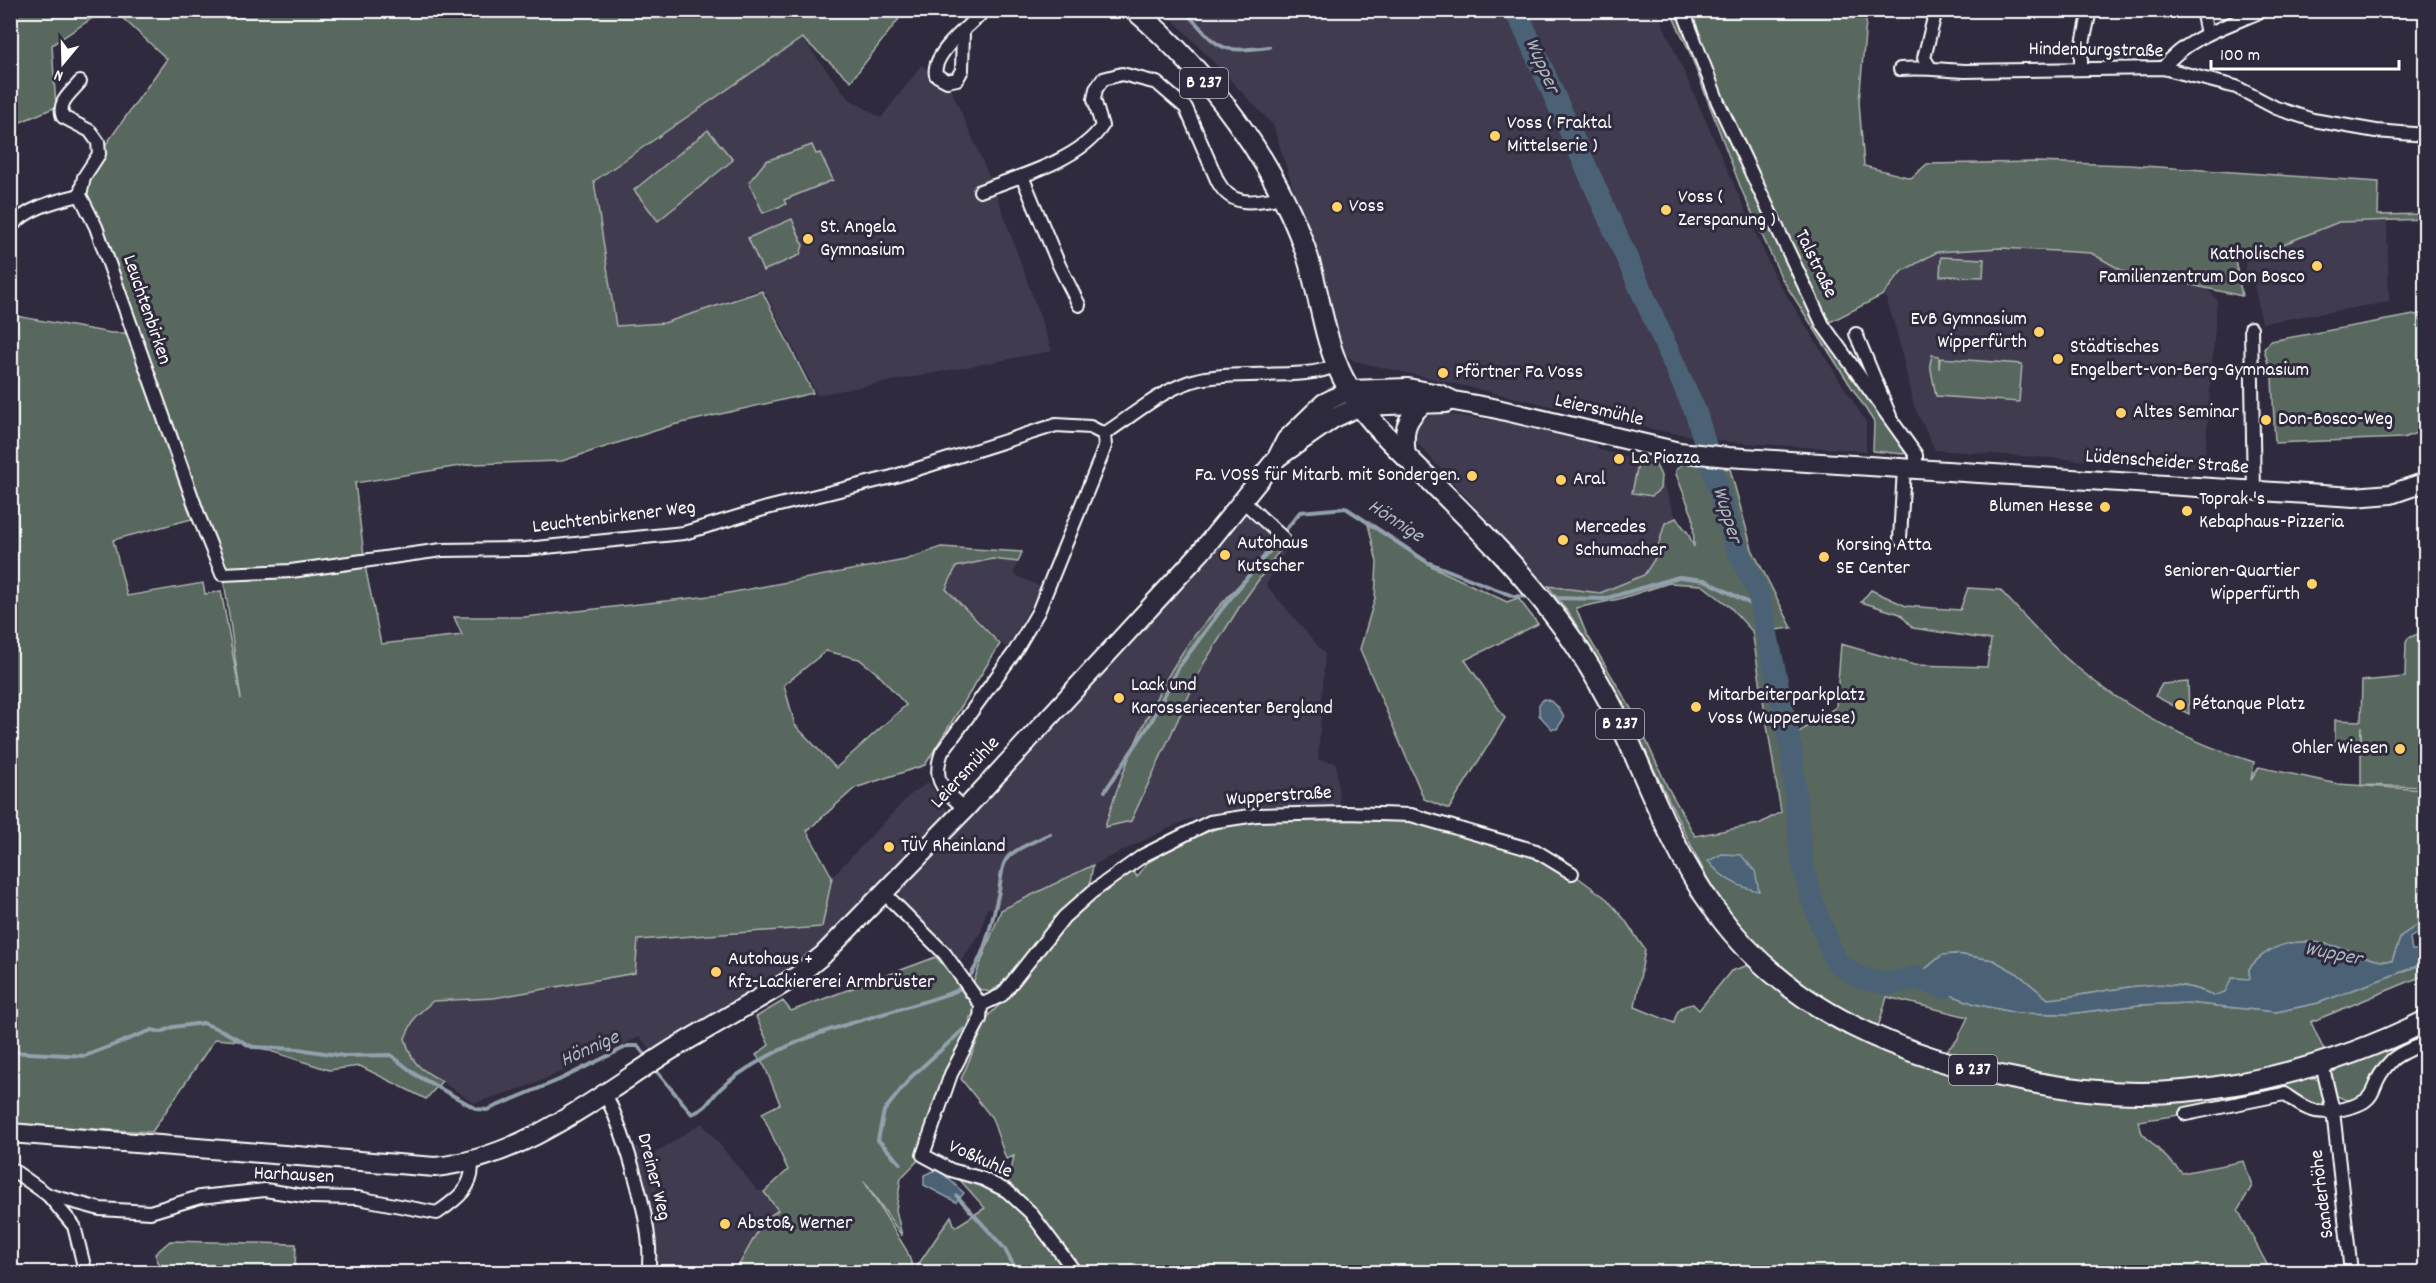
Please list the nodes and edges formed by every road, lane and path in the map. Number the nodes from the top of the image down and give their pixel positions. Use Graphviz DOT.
graph roads {
  1 [pos="985,10"];
  2 [pos="1135,10"];
  3 [pos="1683,10"];
  4 [pos="1936,10"];
  5 [pos="2090,10"];
  6 [pos="2202,10"];
  7 [pos="2264,10"];
  8 [pos="963,31"];
  9 [pos="2207,34"];
  10 [pos="1929,66"];
  11 [pos="2163,68"];
  12 [pos="1900,69"];
  13 [pos="2081,69"];
  14 [pos="80,82"];
  15 [pos="2426,135"];
  16 [pos="1022,176"];
  17 [pos="980,191"];
  18 [pos="80,195"];
  19 [pos="1284,197"];
  20 [pos="10,228"];
  21 [pos="1079,305"];
  22 [pos="2251,328"];
  23 [pos="1856,334"];
  24 [pos="1337,364"];
  25 [pos="1355,398"];
  26 [pos="1454,401"];
  27 [pos="1423,404"];
  28 [pos="1892,422"];
  29 [pos="1104,434"];
  30 [pos="1671,450"];
  31 [pos="1406,456"];
  32 [pos="1910,469"];
  33 [pos="2426,482"];
  34 [pos="2254,492"];
  35 [pos="1243,501"];
  36 [pos="1279,534"];
  37 [pos="1900,539"];
  38 [pos="222,574"];
  39 [pos="964,809"];
  40 [pos="1572,873"];
  41 [pos="883,892"];
  42 [pos="981,1005"];
  43 [pos="2426,1021"];
  44 [pos="2426,1043"];
  45 [pos="2322,1064"];
  46 [pos="605,1093"];
  47 [pos="2333,1111"];
  48 [pos="2186,1114"];
  49 [pos="10,1133"];
  50 [pos="471,1161"];
  51 [pos="10,1168"];
  52 [pos="48,1195"];
  53 [pos="83,1272"];
  54 [pos="648,1272"];
  55 [pos="1076,1272"];
  56 [pos="2351,1272"];
  1 -- 8 [label="street"];
  2 -- 19 [label="main road, B 237"];
  3 -- 28 [label="street, Talstraße"];
  4 -- 10 [label="street"];
  5 -- 13 [label="street"];
  6 -- 9 [label="street"];
  7 -- 9 [label="street"];
  9 -- 11 [label="street"];
  10 -- 12 [label="street, Hindenburgstraße"];
  10 -- 13 [label="street, Hindenburgstraße"];
  11 -- 13 [label="street, Hindenburgstraße"];
  11 -- 15 [label="street, Hindenburgstraße"];
  14 -- 18 [label="street"];
  16 -- 17 [label="street"];
  16 -- 19 [label="street"];
  16 -- 21 [label="street"];
  18 -- 20 [label="street"];
  18 -- 38 [label="street, Leuchtenbirken"];
  19 -- 24 [label="main road, B 237"];
  22 -- 34 [label="street"];
  23 -- 28 [label="street, Talstraße"];
  24 -- 25 [label="main road, B 237"];
  24 -- 29 [label="street"];
  25 -- 26 [label="main road, Leiersmühle"];
  25 -- 27 [label="main road, Leiersmühle"];
  25 -- 31 [label="main road, B 237"];
  25 -- 35 [label="main road, Leiersmühle"];
  26 -- 27 [label="main road, Leiersmühle"];
  26 -- 30 [label="main road, Leiersmühle"];
  27 -- 31 [label="main road"];
  28 -- 32 [label="street, Talstraße"];
  29 -- 38 [label="street, Leuchtenbirkener Weg"];
  29 -- 39 [label="street"];
  30 -- 32 [label="main road, Lüdenscheider Straße"];
  31 -- 45 [label="main road, B 237"];
  32 -- 34 [label="main road, Lüdenscheider Straße"];
  32 -- 37 [label="street"];
  33 -- 34 [label="main road, Lüdenscheider Straße"];
  35 -- 36 [label="street"];
  35 -- 39 [label="main road, Leiersmühle"];
  39 -- 41 [label="main road, Leiersmühle"];
  40 -- 42 [label="street, Wupperstraße"];
  41 -- 42 [label="street"];
  41 -- 46 [label="main road, Leiersmühle"];
  42 -- 55 [label="street, Voßkuhle"];
  43 -- 45 [label="main road, B 237"];
  44 -- 47 [label="street"];
  45 -- 47 [label="street, Sanderhöhe"];
  46 -- 50 [label="main road, Leiersmühle"];
  46 -- 54 [label="street, Dreiner Weg"];
  47 -- 48 [label="street"];
  47 -- 56 [label="street, Sanderhöhe"];
  49 -- 50 [label="main road, Leiersmühle"];
  50 -- 52 [label="street, Harhausen"];
  51 -- 52 [label="street, Harhausen"];
  52 -- 53 [label="street, Harhausen"];
}
